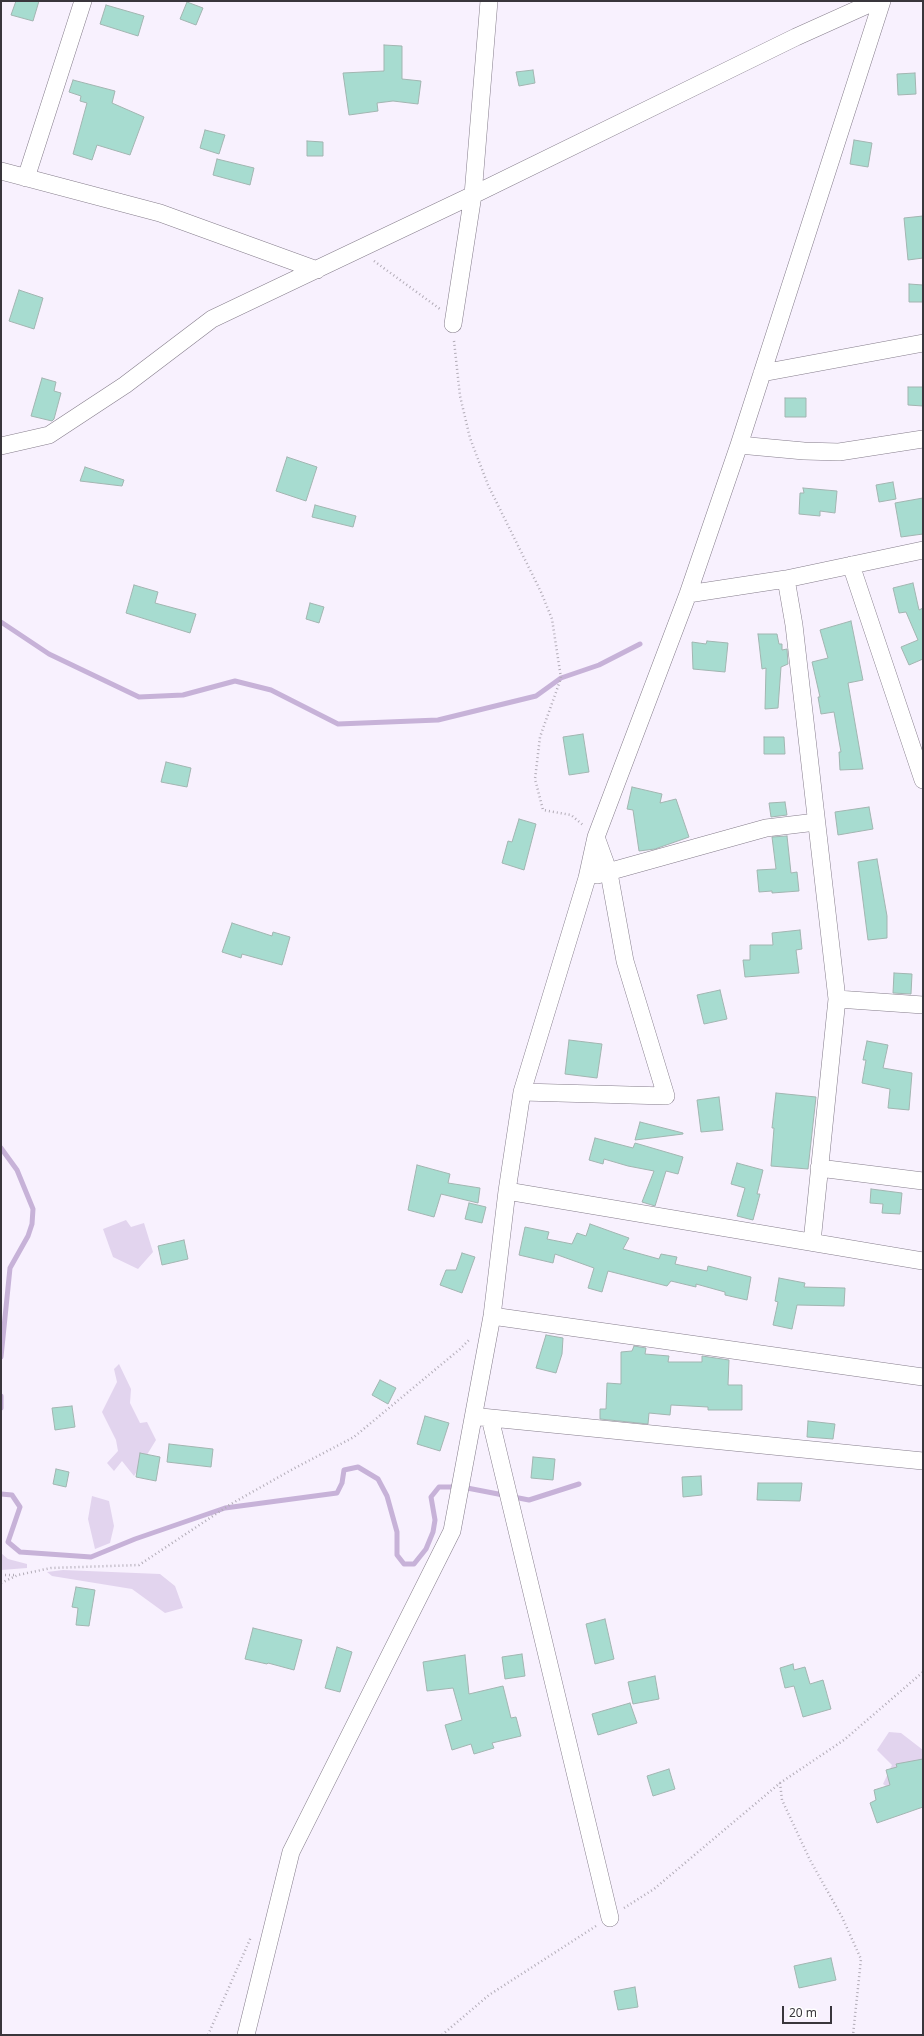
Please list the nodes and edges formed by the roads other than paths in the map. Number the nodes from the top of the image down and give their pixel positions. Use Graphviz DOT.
graph roads {
  1 [pos="83,1"];
  2 [pos="489,1"];
  3 [pos="876,1"];
  4 [pos="882,1"];
  5 [pos="1,171"];
  6 [pos="26,178"];
  7 [pos="473,195"];
  8 [pos="317,270"];
  9 [pos="453,324"];
  10 [pos="923,343"];
  11 [pos="762,373"];
  12 [pos="923,439"];
  13 [pos="739,444"];
  14 [pos="1,446"];
  15 [pos="923,550"];
  16 [pos="851,565"];
  17 [pos="786,579"];
  18 [pos="688,594"];
  19 [pos="923,780"];
  20 [pos="816,822"];
  21 [pos="596,837"];
  22 [pos="608,873"];
  23 [pos="587,878"];
  24 [pos="837,999"];
  25 [pos="923,1004"];
  26 [pos="522,1092"];
  27 [pos="819,1168"];
  28 [pos="923,1181"];
  29 [pos="506,1191"];
  30 [pos="812,1242"];
  31 [pos="923,1261"];
  32 [pos="492,1316"];
  33 [pos="923,1377"];
  34 [pos="482,1417"];
  35 [pos="923,1461"];
  36 [pos="610,1918"];
  37 [pos="246,2035"];
  1 -- 6 [label="street"];
  2 -- 7 [label="street"];
  3 -- 7 [label="street"];
  4 -- 11 [label="street"];
  5 -- 6 [label="street"];
  6 -- 8 [label="street"];
  7 -- 8 [label="street"];
  7 -- 9 [label="street"];
  8 -- 14 [label="street"];
  10 -- 11 [label="street"];
  11 -- 13 [label="street"];
  12 -- 13 [label="street"];
  13 -- 18 [label="street"];
  15 -- 16 [label="street"];
  16 -- 17 [label="street"];
  16 -- 19 [label="street"];
  17 -- 18 [label="street"];
  17 -- 20 [label="street"];
  18 -- 21 [label="street"];
  20 -- 22 [label="street"];
  20 -- 24 [label="street"];
  21 -- 22 [label="street"];
  21 -- 23 [label="street"];
  22 -- 23 [label="street"];
  22 -- 26 [label="street"];
  23 -- 26 [label="street"];
  24 -- 25 [label="street"];
  24 -- 27 [label="street"];
  26 -- 29 [label="street"];
  27 -- 28 [label="street"];
  27 -- 30 [label="street"];
  29 -- 30 [label="street"];
  29 -- 32 [label="street"];
  30 -- 31 [label="street"];
  32 -- 33 [label="street"];
  32 -- 34 [label="street"];
  34 -- 35 [label="street"];
  34 -- 36 [label="street"];
  34 -- 37 [label="street"];
}
